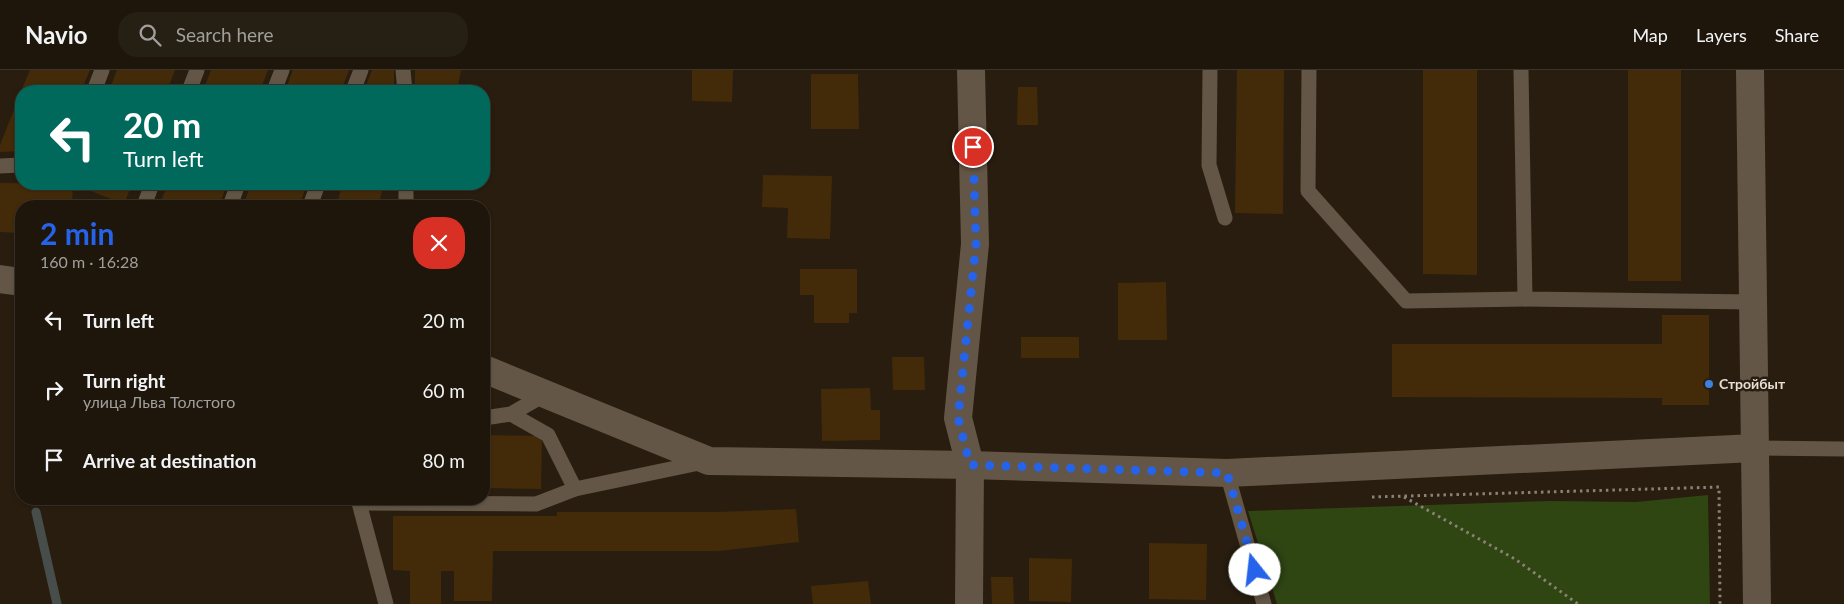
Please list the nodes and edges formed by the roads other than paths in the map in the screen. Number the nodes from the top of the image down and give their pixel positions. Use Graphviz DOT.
graph roads {
  1 [pos="102,70"];
  2 [pos="197,70"];
  3 [pos="282,70"];
  4 [pos="361,70"];
  5 [pos="403,70"];
  6 [pos="971,70"];
  7 [pos="1210,70"];
  8 [pos="1309,70"];
  9 [pos="1521,70"];
  10 [pos="1750,70"];
  11 [pos="96,85"];
  12 [pos="191,85"];
  13 [pos="276,85"];
  14 [pos="355,85"];
  15 [pos="404,85"];
  16 [pos="15,165"];
  17 [pos="0,166"];
  18 [pos="1225,218"];
  19 [pos="0,279"];
  20 [pos="15,281"];
  21 [pos="1525,299"];
  22 [pos="1753,302"];
  23 [pos="490,372"];
  24 [pos="544,395"];
  25 [pos="511,414"];
  26 [pos="490,417"];
  27 [pos="1755,448"];
  28 [pos="1844,449"];
  29 [pos="709,461"];
  30 [pos="970,465"];
  31 [pos="1227,473"];
  32 [pos="575,489"];
  33 [pos="490,503"];
  34 [pos="359,505"];
  35 [pos="386,604"];
  36 [pos="969,604"];
  37 [pos="1264,604"];
  38 [pos="1757,604"];
  1 -- 11 [label="lane"];
  2 -- 12 [label="lane"];
  3 -- 13 [label="lane"];
  4 -- 14 [label="lane"];
  5 -- 15 [label="lane"];
  6 -- 30 [label="street"];
  7 -- 18 [label="lane"];
  8 -- 21 [label="lane"];
  9 -- 21 [label="lane"];
  10 -- 22 [label="street"];
  16 -- 17 [label="lane"];
  19 -- 20 [label="street"];
  21 -- 22 [label="lane"];
  22 -- 27 [label="street"];
  23 -- 24 [label="street"];
  24 -- 25 [label="lane"];
  24 -- 29 [label="street"];
  25 -- 26 [label="lane"];
  25 -- 32 [label="lane"];
  27 -- 28 [label="lane"];
  27 -- 31 [label="street"];
  27 -- 38 [label="street"];
  29 -- 30 [label="street"];
  29 -- 32 [label="lane"];
  30 -- 31 [label="street"];
  30 -- 36 [label="street"];
  31 -- 37 [label="lane"];
  32 -- 33 [label="lane"];
  34 -- 35 [label="lane"];
}
